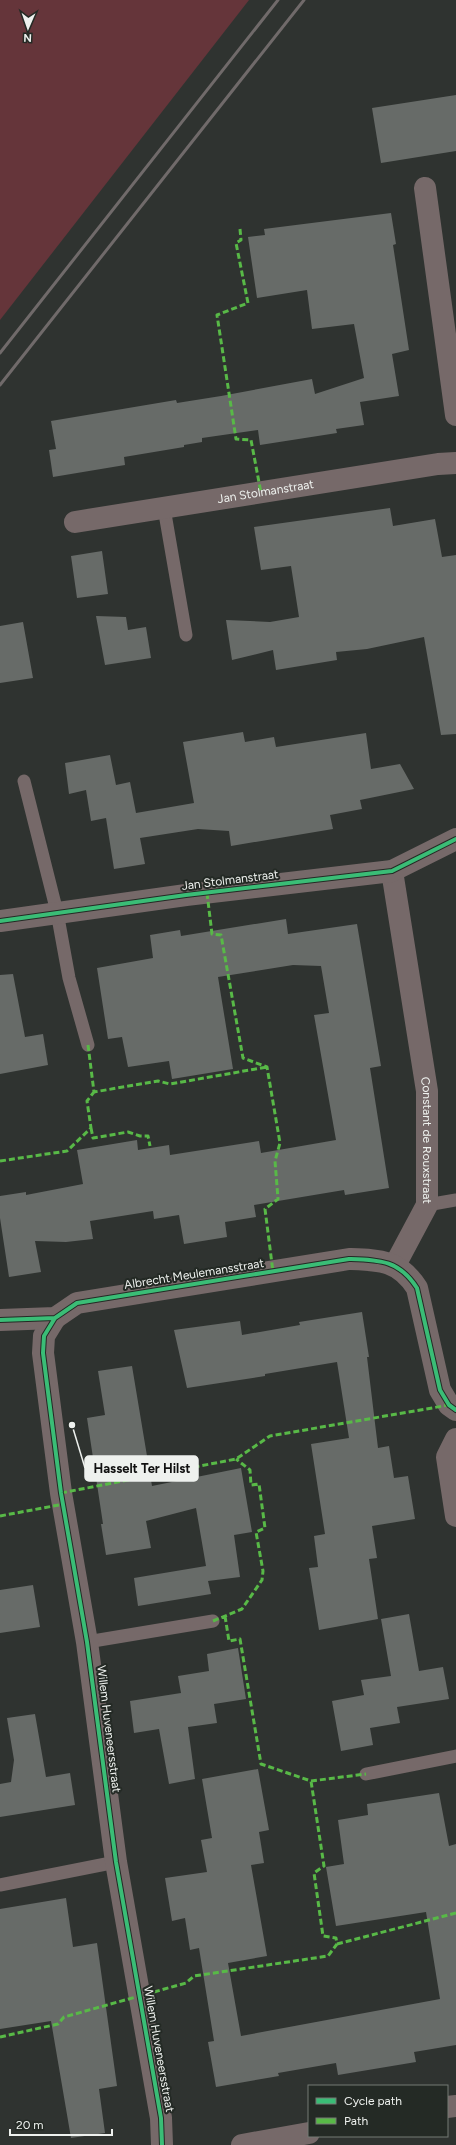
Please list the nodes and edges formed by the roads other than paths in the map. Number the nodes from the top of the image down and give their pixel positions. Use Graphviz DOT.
graph roads {
  1 [pos="425,188"];
  2 [pos="456,415"];
  3 [pos="456,463"];
  4 [pos="164,508"];
  5 [pos="75,522"];
  6 [pos="186,635"];
  7 [pos="24,781"];
  8 [pos="456,839"];
  9 [pos="392,871"];
  10 [pos="57,912"];
  11 [pos="0,921"];
  12 [pos="88,1045"];
  13 [pos="456,1200"];
  14 [pos="426,1205"];
  15 [pos="395,1265"];
  16 [pos="55,1318"];
  17 [pos="0,1320"];
  18 [pos="456,1410"];
  19 [pos="456,1439"];
  20 [pos="456,1516"];
  21 [pos="213,1621"];
  22 [pos="87,1642"];
  23 [pos="456,1756"];
  24 [pos="366,1774"];
  25 [pos="116,1862"];
  26 [pos="0,1885"];
  27 [pos="308,2133"];
  28 [pos="162,2145"];
  29 [pos="242,2145"];
  1 -- 2 [label="street"];
  3 -- 4 [label="street, Jan Stolmanstraat"];
  4 -- 5 [label="street, Jan Stolmanstraat"];
  4 -- 6 [label="lane"];
  7 -- 10 [label="lane"];
  8 -- 9 [label="street, Jan Stolmanstraat"];
  9 -- 10 [label="street, Jan Stolmanstraat"];
  9 -- 14 [label="street, Constant de Rouxstraat"];
  10 -- 11 [label="street, Jan Stolmanstraat"];
  10 -- 12 [label="lane"];
  13 -- 14 [label="lane"];
  14 -- 15 [label="street, Constant de Rouxstraat"];
  15 -- 16 [label="street, Albrecht Meulemansstraat"];
  15 -- 18 [label="street"];
  16 -- 17 [label="street"];
  16 -- 22 [label="street, Willem Huveneersstraat"];
  19 -- 20 [label="street"];
  21 -- 22 [label="lane"];
  22 -- 25 [label="street, Willem Huveneersstraat"];
  23 -- 24 [label="lane"];
  25 -- 26 [label="lane"];
  25 -- 28 [label="street, Willem Huveneersstraat"];
  27 -- 29 [label="street"];
}
